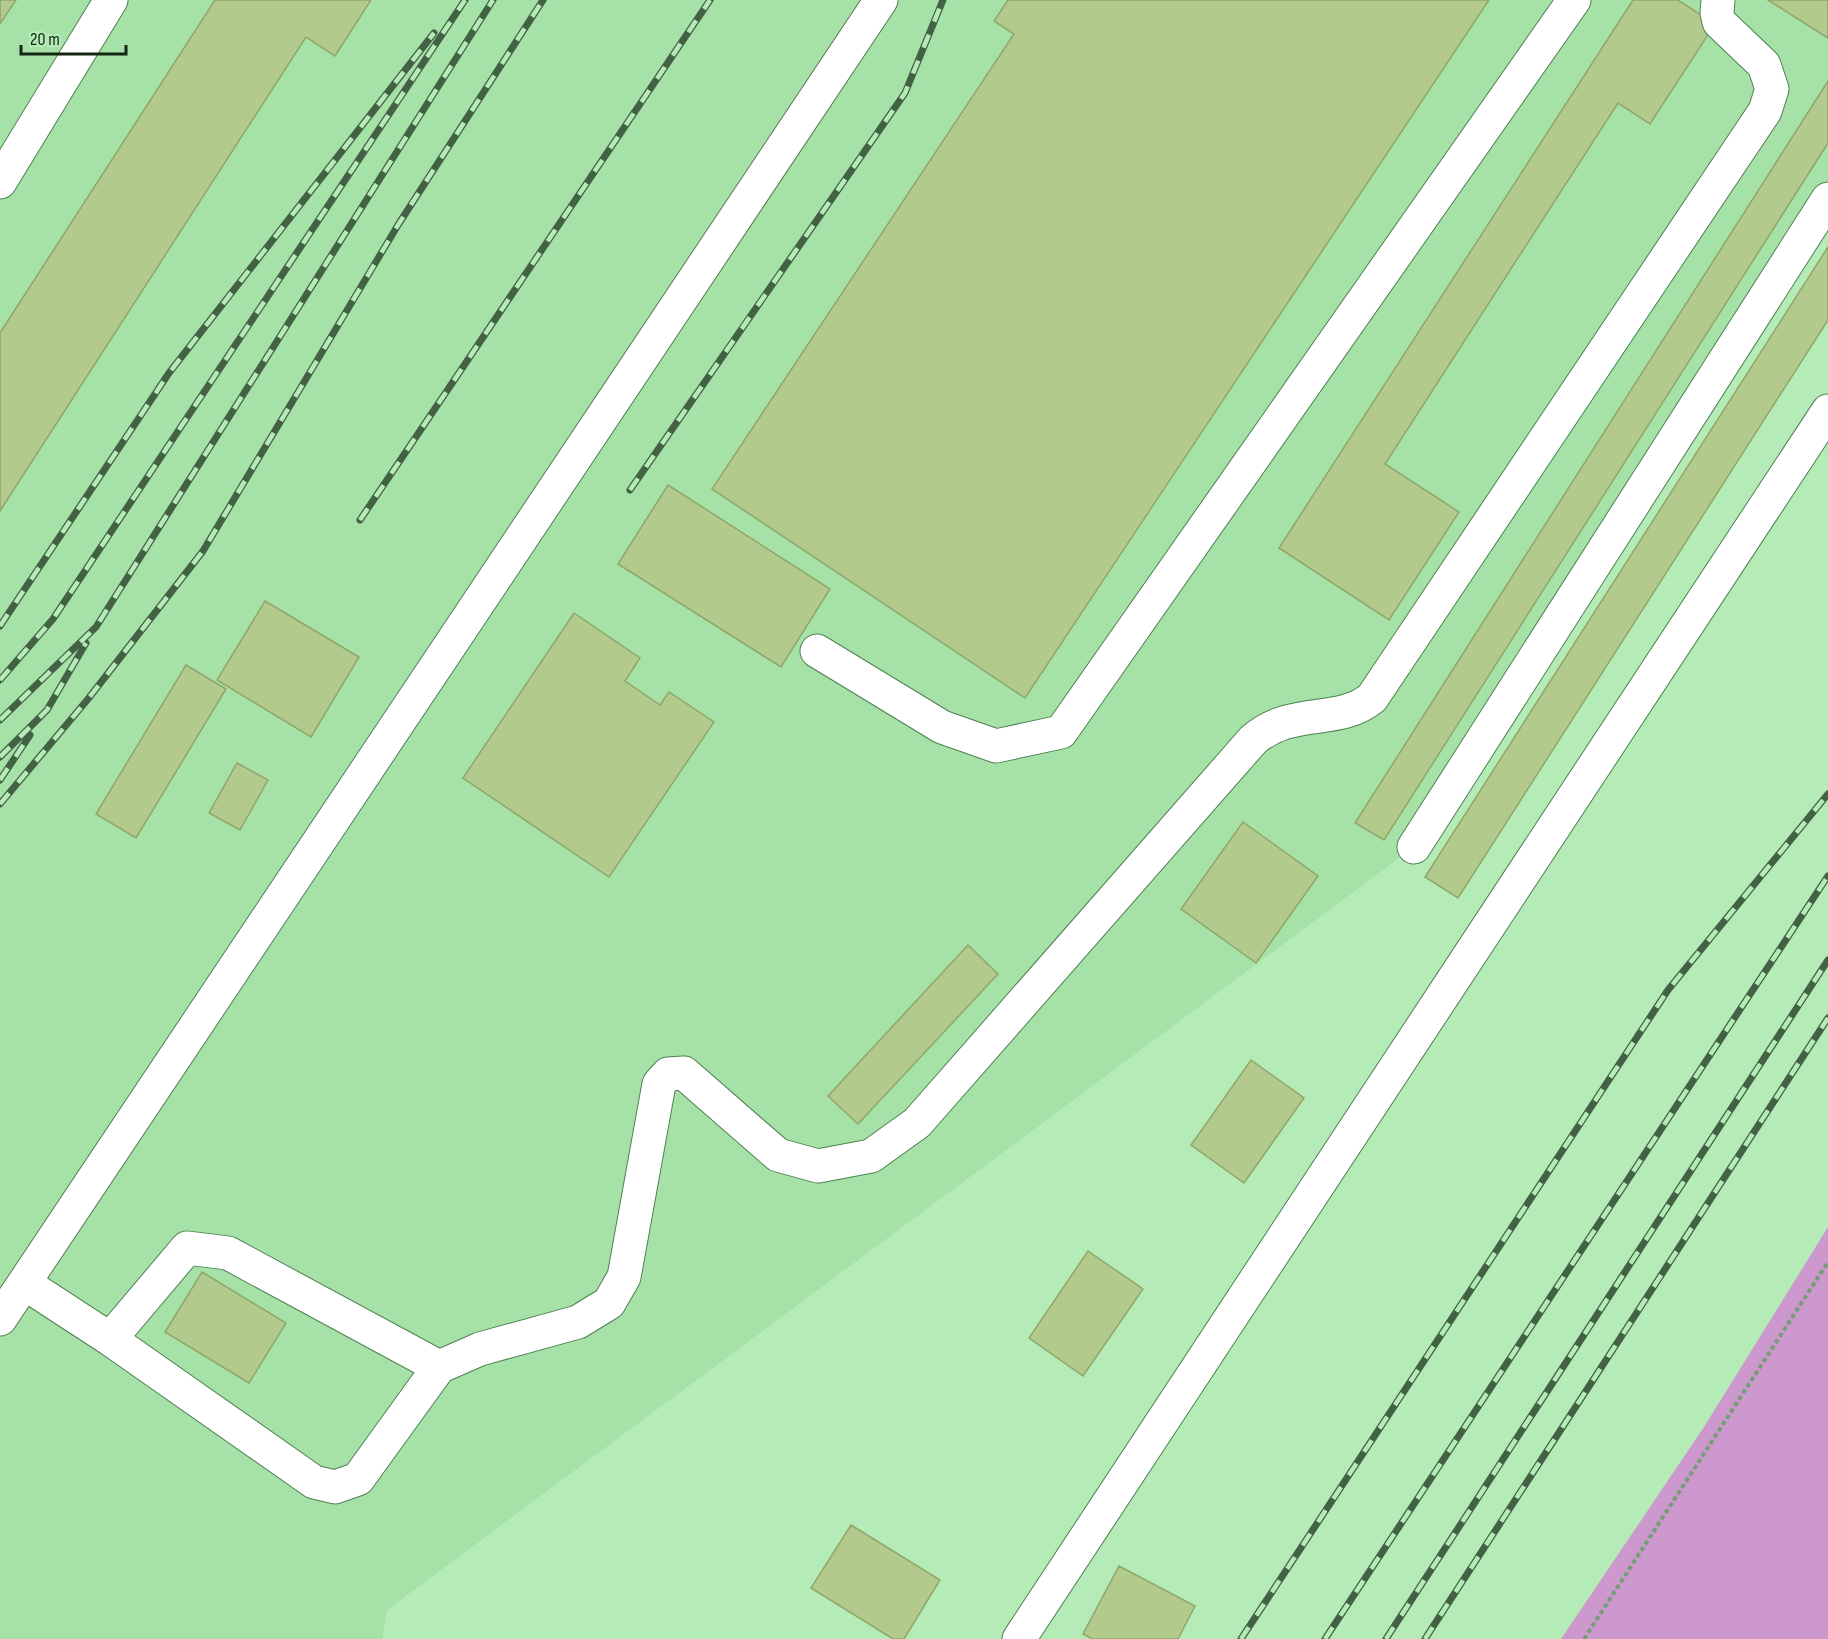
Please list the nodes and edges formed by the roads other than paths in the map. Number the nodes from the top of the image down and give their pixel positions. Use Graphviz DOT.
graph roads {
  1 [pos="111,0"];
  2 [pos="880,0"];
  3 [pos="1574,0"];
  4 [pos="1719,0"];
  5 [pos="0,182"];
  6 [pos="1828,199"];
  7 [pos="1828,411"];
  8 [pos="818,651"];
  9 [pos="1414,847"];
  10 [pos="24,1283"];
  11 [pos="0,1319"];
  12 [pos="110,1339"];
  13 [pos="439,1367"];
  14 [pos="1019,1639"];
  1 -- 5 [label="street"];
  2 -- 10 [label="street"];
  3 -- 8 [label="street"];
  4 -- 13 [label="street"];
  6 -- 9 [label="street"];
  7 -- 14 [label="street"];
  10 -- 11 [label="street"];
  10 -- 12 [label="street"];
  12 -- 13 [label="street"];
  12 -- 13 [label="street"];
}
